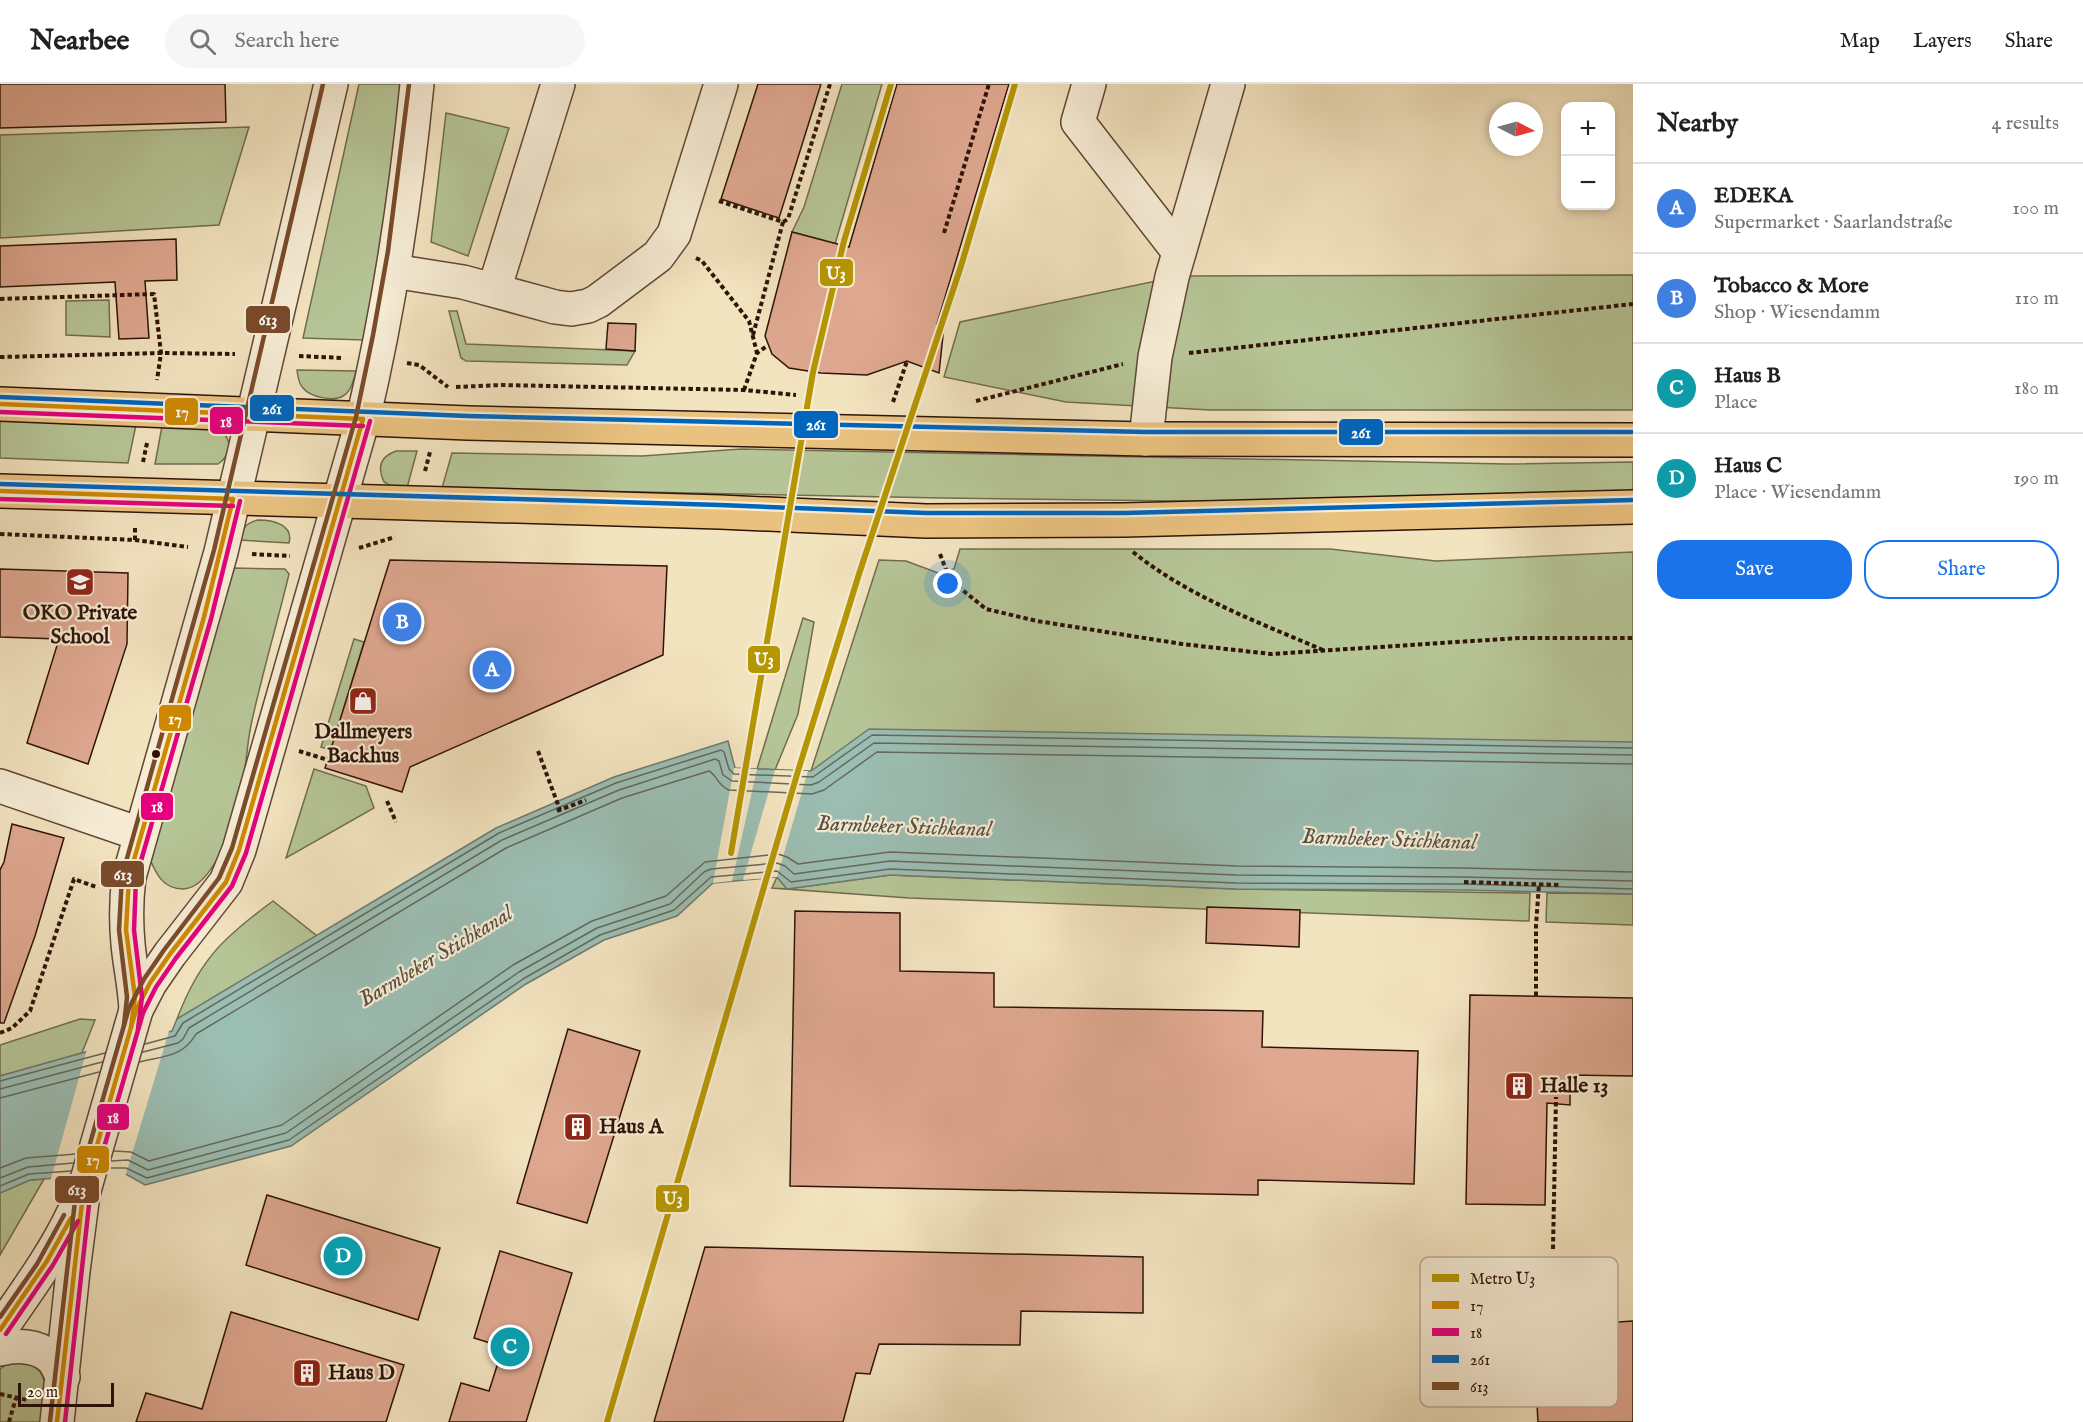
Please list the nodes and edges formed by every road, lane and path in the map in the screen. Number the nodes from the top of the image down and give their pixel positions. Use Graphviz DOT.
graph roads {
  1 [pos="332,84"];
  2 [pos="417,84"];
  3 [pos="558,84"];
  4 [pos="721,84"];
  5 [pos="831,84"];
  6 [pos="989,84"];
  7 [pos="1089,84"];
  8 [pos="1228,84"];
  9 [pos="690,180"];
  10 [pos="783,222"];
  11 [pos="944,233"];
  12 [pos="1179,252"];
  13 [pos="702,261"];
  14 [pos="393,271"];
  15 [pos="494,290"];
  16 [pos="0,300"];
  17 [pos="1633,304"];
  18 [pos="753,336"];
  19 [pos="767,346"];
  20 [pos="161,352"];
  21 [pos="758,353"];
  22 [pos="267,355"];
  23 [pos="0,357"];
  24 [pos="1155,357"];
  25 [pos="377,360"];
  26 [pos="906,361"];
  27 [pos="744,390"];
  28 [pos="801,396"];
  29 [pos="974,401"];
  30 [pos="0,404"];
  31 [pos="903,406"];
  32 [pos="153,410"];
  33 [pos="253,414"];
  34 [pos="363,419"];
  35 [pos="439,422"];
  36 [pos="1146,439"];
  37 [pos="1633,440"];
  38 [pos="0,491"];
  39 [pos="137,497"];
  40 [pos="233,499"];
  41 [pos="339,502"];
  42 [pos="415,505"];
  43 [pos="1633,507"];
  44 [pos="1124,520"];
  45 [pos="926,521"];
  46 [pos="0,534"];
  47 [pos="221,552"];
  48 [pos="324,558"];
  49 [pos="1633,638"];
  50 [pos="1324,650"];
  51 [pos="538,752"];
  52 [pos="0,786"];
  53 [pos="586,800"];
  54 [pos="387,801"];
  55 [pos="396,822"];
  56 [pos="140,834"];
  57 [pos="74,879"];
  58 [pos="1464,882"];
  59 [pos="1539,884"];
  60 [pos="1560,885"];
  61 [pos="1536,996"];
  62 [pos="136,1010"];
  63 [pos="0,1033"];
  64 [pos="1556,1097"];
  65 [pos="83,1194"];
  66 [pos="1552,1249"];
  67 [pos="0,1330"];
  68 [pos="0,1349"];
  69 [pos="63,1377"];
  70 [pos="0,1394"];
  71 [pos="9,1422"];
  72 [pos="57,1422"];
  1 -- 22 [label="street"];
  2 -- 14 [label="street"];
  3 -- 15 [label="street"];
  4 -- 9 [label="street"];
  5 -- 10 [label="path"];
  6 -- 11 [label="path"];
  7 -- 12 [label="street"];
  8 -- 12 [label="street"];
  9 -- 10 [label="path"];
  9 -- 15 [label="street"];
  10 -- 18 [label="path"];
  12 -- 24 [label="street"];
  13 -- 18 [label="path"];
  14 -- 15 [label="street"];
  14 -- 25 [label="street"];
  16 -- 20 [label="path"];
  17 -- 24 [label="path"];
  18 -- 21 [label="path"];
  19 -- 21 [label="path"];
  20 -- 22 [label="path"];
  20 -- 23 [label="path"];
  21 -- 27 [label="path"];
  22 -- 25 [label="path"];
  22 -- 33 [label="street"];
  24 -- 29 [label="path"];
  24 -- 36 [label="street"];
  25 -- 27 [label="path"];
  25 -- 34 [label="street"];
  26 -- 31 [label="path"];
  27 -- 28 [label="path"];
  30 -- 32 [label="main road"];
  32 -- 33 [label="main road"];
  32 -- 39 [label="path"];
  33 -- 34 [label="main road"];
  33 -- 40 [label="street"];
  34 -- 35 [label="main road"];
  34 -- 41 [label="street"];
  35 -- 36 [label="main road"];
  35 -- 42 [label="path"];
  36 -- 37 [label="main road"];
  38 -- 39 [label="main road"];
  39 -- 40 [label="main road"];
  40 -- 41 [label="main road"];
  40 -- 47 [label="street"];
  41 -- 42 [label="main road"];
  41 -- 48 [label="street"];
  42 -- 45 [label="main road"];
  43 -- 44 [label="main road"];
  44 -- 45 [label="main road"];
  44 -- 50 [label="path"];
  45 -- 50 [label="path"];
  46 -- 47 [label="path"];
  47 -- 48 [label="path"];
  47 -- 56 [label="street"];
  48 -- 62 [label="street"];
  49 -- 50 [label="path"];
  51 -- 53 [label="path"];
  52 -- 56 [label="street"];
  54 -- 55 [label="path"];
  56 -- 62 [label="street"];
  57 -- 63 [label="path"];
  58 -- 59 [label="path"];
  59 -- 60 [label="path"];
  59 -- 61 [label="path"];
  62 -- 65 [label="street"];
  64 -- 66 [label="path"];
  65 -- 67 [label="street"];
  65 -- 69 [label="street"];
  68 -- 69 [label="street"];
  69 -- 72 [label="street"];
  70 -- 71 [label="path"];
}
